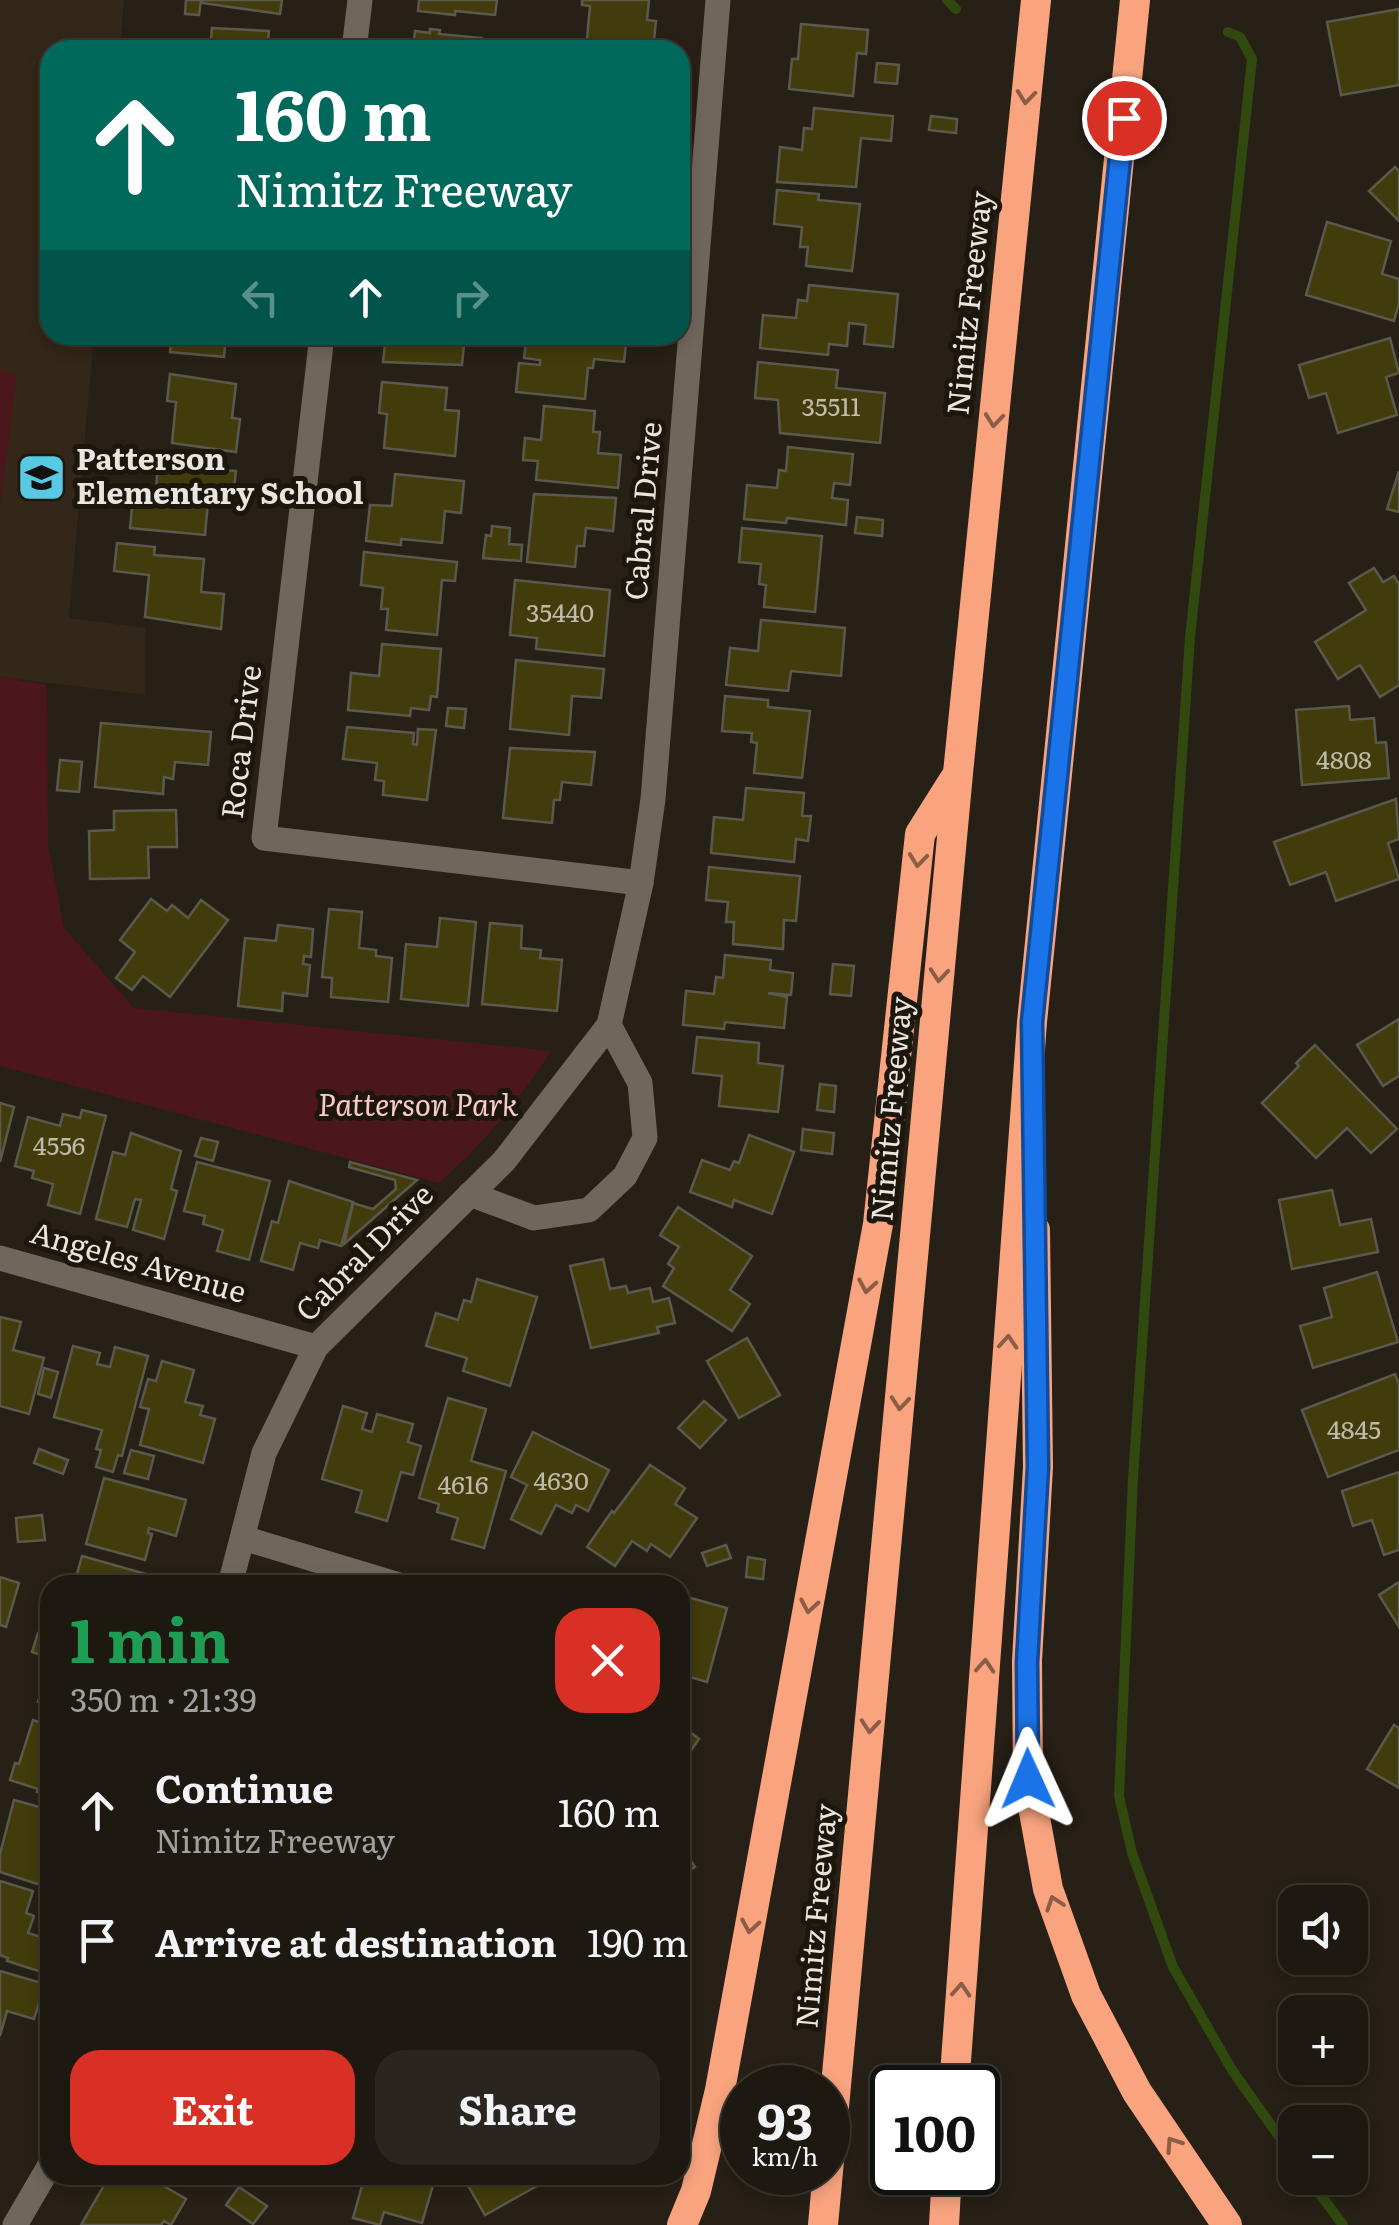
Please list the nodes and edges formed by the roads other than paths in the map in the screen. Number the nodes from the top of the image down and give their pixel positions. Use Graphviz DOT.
graph roads {
  1 [pos="360,0"];
  2 [pos="718,0"];
  3 [pos="1036,0"];
  4 [pos="1136,0"];
  5 [pos="355,40"];
  6 [pos="690,341"];
  7 [pos="321,345"];
  8 [pos="690,345"];
  9 [pos="958,773"];
  10 [pos="642,883"];
  11 [pos="1032,1022"];
  12 [pos="609,1024"];
  13 [pos="470,1194"];
  14 [pos="0,1258"];
  15 [pos="316,1347"];
  16 [pos="243,1538"];
  17 [pos="233,1575"];
  18 [pos="367,1575"];
  19 [pos="956,2065"];
  20 [pos="40,2182"];
  21 [pos="946,2195"];
  22 [pos="14,2225"];
  23 [pos="682,2225"];
  24 [pos="823,2225"];
  25 [pos="944,2225"];
  26 [pos="1228,2225"];
  1 -- 5 [label="street"];
  2 -- 6 [label="street, Cabral Drive"];
  3 -- 9 [label="highway, Nimitz Freeway, one-way"];
  4 -- 11 [label="highway"];
  7 -- 10 [label="street, Roca Drive"];
  8 -- 10 [label="street, Cabral Drive"];
  9 -- 23 [label="highway, one-way"];
  9 -- 24 [label="highway, Nimitz Freeway, one-way"];
  10 -- 12 [label="street, Cabral Drive"];
  19 -- 11 [label="highway, one-way"];
  26 -- 11 [label="highway, one-way"];
  12 -- 13 [label="street, Cabral Drive"];
  12 -- 13 [label="street, Cabral Drive"];
  13 -- 15 [label="street, Cabral Drive"];
  14 -- 15 [label="street, Angeles Avenue"];
  15 -- 16 [label="street, Cabral Drive"];
  16 -- 17 [label="street, Cabral Drive"];
  16 -- 18 [label="street"];
  20 -- 22 [label="street"];
  21 -- 25 [label="highway"];
}
